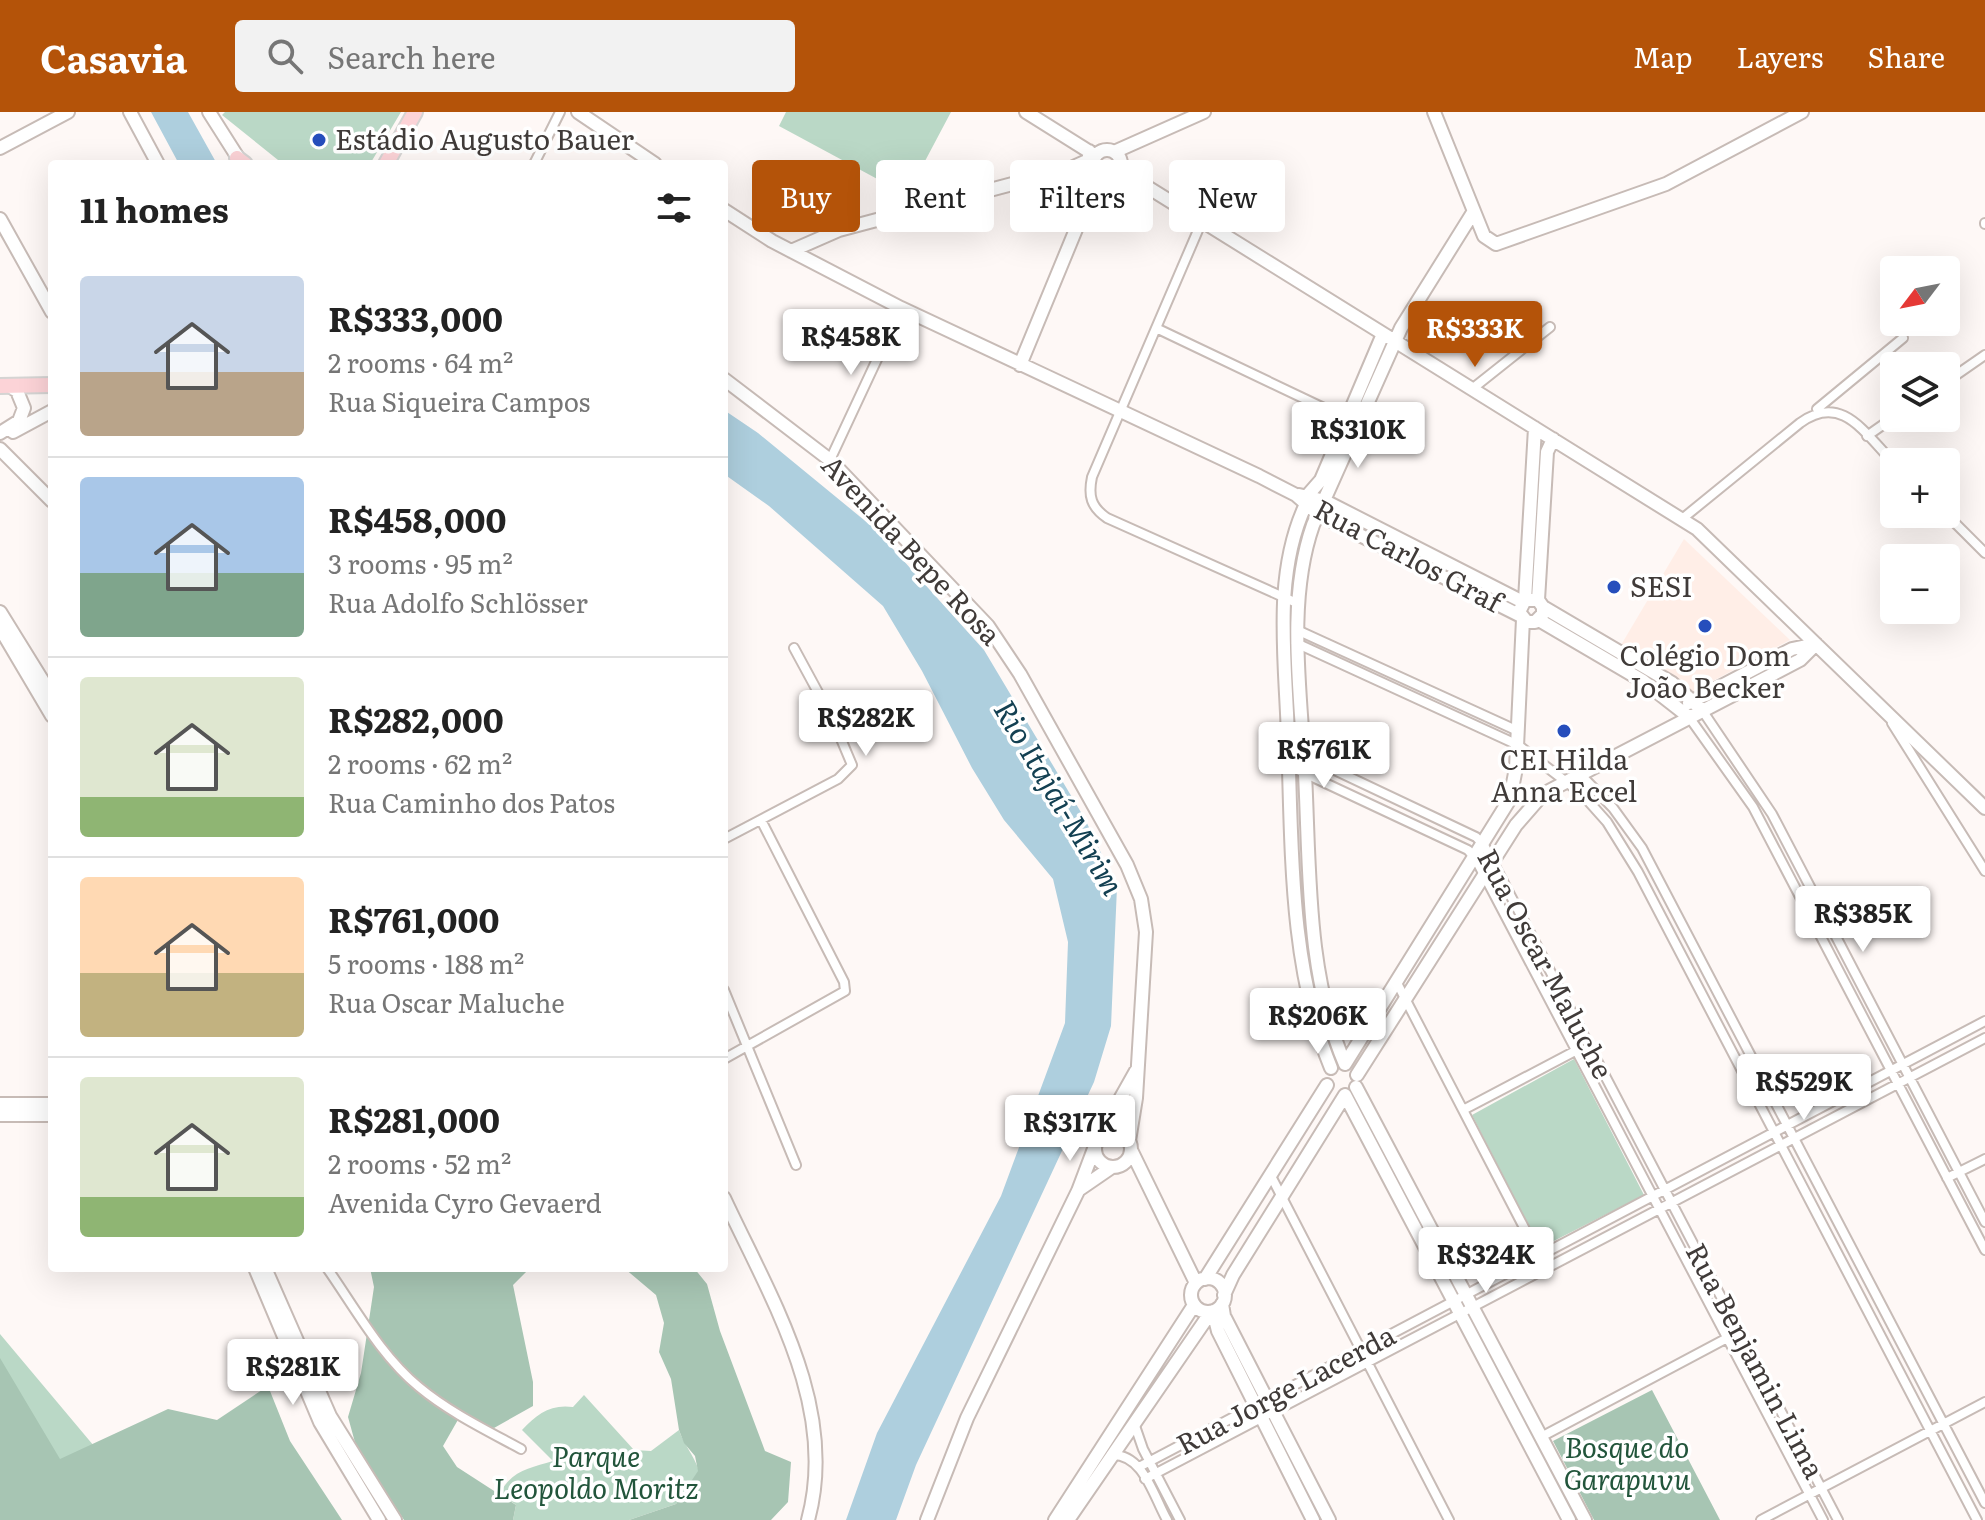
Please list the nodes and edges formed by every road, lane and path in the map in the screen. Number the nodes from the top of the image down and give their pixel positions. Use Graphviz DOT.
graph roads {
  1 [pos="68,112"];
  2 [pos="130,112"];
  3 [pos="209,112"];
  4 [pos="415,112"];
  5 [pos="560,112"];
  6 [pos="578,112"];
  7 [pos="1026,112"];
  8 [pos="1204,112"];
  9 [pos="1434,112"];
  10 [pos="1802,112"];
  11 [pos="0,148"];
  12 [pos="1114,152"];
  13 [pos="156,160"];
  14 [pos="240,160"];
  15 [pos="388,160"];
  16 [pos="536,160"];
  17 [pos="649,160"];
  18 [pos="1091,160"];
  19 [pos="1098,160"];
  20 [pos="1120,160"];
  21 [pos="1010,185"];
  22 [pos="1474,211"];
  23 [pos="728,212"];
  24 [pos="0,219"];
  25 [pos="1075,232"];
  26 [pos="1197,232"];
  27 [pos="1220,232"];
  28 [pos="791,251"];
  29 [pos="48,305"];
  30 [pos="901,308"];
  31 [pos="1550,327"];
  32 [pos="1156,328"];
  33 [pos="1383,334"];
  34 [pos="1903,338"];
  35 [pos="1395,341"];
  36 [pos="1985,355"];
  37 [pos="1020,365"];
  38 [pos="1960,372"];
  39 [pos="728,382"];
  40 [pos="48,385"];
  41 [pos="5,386"];
  42 [pos="1472,389"];
  43 [pos="1120,410"];
  44 [pos="48,414"];
  45 [pos="1810,415"];
  46 [pos="1353,422"];
  47 [pos="1880,427"];
  48 [pos="1535,428"];
  49 [pos="0,433"];
  50 [pos="1867,436"];
  51 [pos="1553,439"];
  52 [pos="0,446"];
  53 [pos="1880,449"];
  54 [pos="830,460"];
  55 [pos="48,497"];
  56 [pos="1303,498"];
  57 [pos="1325,501"];
  58 [pos="1318,514"];
  59 [pos="1682,519"];
  60 [pos="1367,522"];
  61 [pos="1960,528"];
  62 [pos="1360,535"];
  63 [pos="1985,553"];
  64 [pos="1432,556"];
  65 [pos="1426,568"];
  66 [pos="1284,598"];
  67 [pos="1532,602"];
  68 [pos="1299,604"];
  69 [pos="0,612"];
  70 [pos="1522,618"];
  71 [pos="1539,620"];
  72 [pos="0,628"];
  73 [pos="1285,631"];
  74 [pos="1299,631"];
  75 [pos="1816,644"];
  76 [pos="1300,645"];
  77 [pos="794,648"];
  78 [pos="1614,656"];
  79 [pos="1389,672"];
  80 [pos="39,683"];
  81 [pos="1384,684"];
  82 [pos="48,696"];
  83 [pos="1447,698"];
  84 [pos="1698,705"];
  85 [pos="1442,710"];
  86 [pos="1685,712"];
  87 [pos="1885,712"];
  88 [pos="1518,731"];
  89 [pos="1518,745"];
  90 [pos="1288,748"];
  91 [pos="1304,755"];
  92 [pos="1289,766"];
  93 [pos="1305,773"];
  94 [pos="1579,773"];
  95 [pos="1566,779"];
  96 [pos="1399,800"];
  97 [pos="1764,800"];
  98 [pos="1753,807"];
  99 [pos="1985,808"];
  100 [pos="1392,814"];
  101 [pos="761,820"];
  102 [pos="728,837"];
  103 [pos="1484,845"];
  104 [pos="1475,858"];
  105 [pos="1492,861"];
  106 [pos="1651,866"];
  107 [pos="1985,871"];
  108 [pos="1638,872"];
  109 [pos="1309,874"];
  110 [pos="1484,875"];
  111 [pos="1295,876"];
  112 [pos="1811,890"];
  113 [pos="1800,896"];
  114 [pos="1692,944"];
  115 [pos="1679,951"];
  116 [pos="1317,956"];
  117 [pos="1303,958"];
  118 [pos="1552,975"];
  119 [pos="1396,981"];
  120 [pos="1540,981"];
  121 [pos="1865,993"];
  122 [pos="1405,997"];
  123 [pos="728,999"];
  124 [pos="1854,1000"];
  125 [pos="1985,1021"];
  126 [pos="1975,1026"];
  127 [pos="1738,1030"];
  128 [pos="1333,1034"];
  129 [pos="1362,1037"];
  130 [pos="1724,1037"];
  131 [pos="1983,1039"];
  132 [pos="1588,1044"];
  133 [pos="748,1046"];
  134 [pos="1576,1050"];
  135 [pos="728,1057"];
  136 [pos="1345,1064"];
  137 [pos="1902,1065"];
  138 [pos="1137,1068"];
  139 [pos="1331,1068"];
  140 [pos="1891,1071"];
  141 [pos="1909,1078"];
  142 [pos="1357,1081"];
  143 [pos="1897,1084"];
  144 [pos="1327,1085"];
  145 [pos="1345,1095"];
  146 [pos="0,1104"];
  147 [pos="1463,1110"];
  148 [pos="48,1113"];
  149 [pos="48,1113"];
  150 [pos="0,1115"];
  151 [pos="1787,1125"];
  152 [pos="1774,1132"];
  153 [pos="1794,1138"];
  154 [pos="1098,1141"];
  155 [pos="1130,1145"];
  156 [pos="1781,1145"];
  157 [pos="1648,1158"];
  158 [pos="1985,1159"];
  159 [pos="1636,1164"];
  160 [pos="796,1165"];
  161 [pos="1115,1166"];
  162 [pos="1959,1172"];
  163 [pos="1272,1178"];
  164 [pos="1947,1178"];
  165 [pos="1150,1188"];
  166 [pos="1665,1190"];
  167 [pos="1078,1191"];
  168 [pos="1413,1194"];
  169 [pos="1281,1196"];
  170 [pos="1653,1196"];
  171 [pos="1400,1201"];
  172 [pos="1671,1202"];
  173 [pos="728,1207"];
  174 [pos="1660,1208"];
  175 [pos="1985,1222"];
  176 [pos="1839,1225"];
  177 [pos="1826,1231"];
  178 [pos="1985,1250"];
  179 [pos="1539,1256"];
  180 [pos="1701,1259"];
  181 [pos="1689,1265"];
  182 [pos="1545,1268"];
  183 [pos="257,1272"];
  184 [pos="267,1272"];
  185 [pos="330,1272"];
  186 [pos="1201,1281"];
  187 [pos="1879,1300"];
  188 [pos="1469,1301"];
  189 [pos="1194,1305"];
  190 [pos="1218,1305"];
  191 [pos="1457,1307"];
  192 [pos="1865,1307"];
  193 [pos="1739,1332"];
  194 [pos="1728,1338"];
  195 [pos="1361,1350"];
  196 [pos="1367,1362"];
  197 [pos="1508,1374"];
  198 [pos="1496,1381"];
  199 [pos="1985,1402"];
  200 [pos="1515,1403"];
  201 [pos="1270,1405"];
  202 [pos="1779,1408"];
  203 [pos="1258,1412"];
  204 [pos="1768,1414"];
  205 [pos="1133,1420"];
  206 [pos="1944,1424"];
  207 [pos="1930,1431"];
  208 [pos="1541,1437"];
  209 [pos="521,1449"];
  210 [pos="1110,1455"];
  211 [pos="1149,1462"];
  212 [pos="1139,1467"];
  213 [pos="1155,1473"];
  214 [pos="1145,1479"];
  215 [pos="1821,1488"];
  216 [pos="1810,1494"];
  217 [pos="1980,1494"];
  218 [pos="1967,1501"];
  219 [pos="1985,1503"];
  220 [pos="379,1520"];
  221 [pos="395,1520"];
  222 [pos="808,1520"];
  223 [pos="927,1520"];
  224 [pos="1055,1520"];
  225 [pos="1068,1520"];
  226 [pos="1167,1520"];
  227 [pos="1180,1520"];
  228 [pos="1313,1520"];
  229 [pos="1328,1520"];
  230 [pos="1449,1520"];
  231 [pos="1569,1520"];
  232 [pos="1585,1520"];
  233 [pos="1761,1520"];
  234 [pos="1823,1520"];
  235 [pos="1838,1520"];
  236 [pos="1977,1520"];
  1 -- 11 [label="main road"];
  2 -- 13 [label="main road"];
  3 -- 14 [label="main road"];
  4 -- 15 [label="main road"];
  5 -- 16 [label="street"];
  6 -- 17 [label="main road"];
  7 -- 18 [label="main road"];
  8 -- 12 [label="main road"];
  9 -- 22 [label="main road"];
  10 -- 22 [label="main road"];
  12 -- 19 [label="main road"];
  12 -- 20 [label="main road"];
  21 -- 28 [label="main road"];
  22 -- 35 [label="main road"];
  23 -- 28 [label="main road, Rua Carlos Graf"];
  24 -- 29 [label="main road"];
  25 -- 37 [label="main road"];
  26 -- 32 [label="street"];
  27 -- 33 [label="main road"];
  28 -- 30 [label="main road, Rua Carlos Graf"];
  30 -- 37 [label="main road, Rua Carlos Graf"];
  30 -- 54 [label="street"];
  31 -- 42 [label="street"];
  32 -- 43 [label="street"];
  32 -- 46 [label="street"];
  33 -- 35 [label="main road"];
  33 -- 46 [label="main road"];
  34 -- 45 [label="street"];
  35 -- 42 [label="main road"];
  35 -- 46 [label="main road"];
  36 -- 38 [label="street"];
  37 -- 43 [label="main road, Rua Carlos Graf"];
  39 -- 54 [label="main road, Avenida Bepe Rosa"];
  40 -- 41 [label="main road"];
  41 -- 49 [label="main road"];
  42 -- 48 [label="main road"];
  43 -- 56 [label="main road, Rua Carlos Graf"];
  43 -- 66 [label="street"];
  44 -- 52 [label="main road"];
  45 -- 50 [label="street"];
  45 -- 59 [label="street"];
  46 -- 56 [label="main road"];
  46 -- 57 [label="main road"];
  47 -- 50 [label="street"];
  48 -- 51 [label="main road"];
  48 -- 67 [label="main road"];
  50 -- 53 [label="street"];
  51 -- 59 [label="main road"];
  51 -- 67 [label="main road"];
  52 -- 55 [label="main road"];
  54 -- 138 [label="main road, Avenida Bepe Rosa"];
  56 -- 57 [label="main road, Rua Carlos Graf"];
  56 -- 58 [label="main road, Rua Carlos Graf"];
  56 -- 66 [label="main road"];
  57 -- 58 [label="main road"];
  57 -- 60 [label="main road, Rua Carlos Graf"];
  58 -- 62 [label="main road, Rua Carlos Graf"];
  58 -- 68 [label="main road"];
  59 -- 75 [label="main road"];
  60 -- 62 [label="main road"];
  60 -- 64 [label="main road, Rua Carlos Graf"];
  61 -- 63 [label="street"];
  62 -- 65 [label="main road, Rua Carlos Graf"];
  64 -- 65 [label="main road"];
  64 -- 67 [label="main road, Rua Carlos Graf"];
  65 -- 70 [label="main road, Rua Carlos Graf"];
  66 -- 68 [label="street"];
  66 -- 73 [label="main road"];
  67 -- 70 [label="main road"];
  67 -- 71 [label="main road"];
  67 -- 78 [label="main road, Rua Carlos Graf"];
  68 -- 74 [label="main road"];
  69 -- 80 [label="main road"];
  70 -- 71 [label="main road"];
  70 -- 88 [label="main road"];
  71 -- 78 [label="main road, Rua Carlos Graf"];
  72 -- 80 [label="main road"];
  73 -- 74 [label="street"];
  73 -- 76 [label="street"];
  73 -- 90 [label="main road"];
  74 -- 76 [label="main road"];
  74 -- 79 [label="street"];
  75 -- 84 [label="main road"];
  75 -- 87 [label="main road"];
  76 -- 81 [label="street"];
  76 -- 91 [label="main road"];
  77 -- 101 [label="street"];
  78 -- 84 [label="main road, Rua Carlos Graf"];
  78 -- 86 [label="main road, Rua Carlos Graf"];
  79 -- 81 [label="street"];
  79 -- 83 [label="street"];
  80 -- 82 [label="main road"];
  81 -- 85 [label="street"];
  83 -- 85 [label="street"];
  83 -- 88 [label="street"];
  84 -- 86 [label="main road"];
  84 -- 97 [label="street"];
  85 -- 89 [label="street"];
  86 -- 94 [label="main road"];
  86 -- 98 [label="street"];
  87 -- 99 [label="main road"];
  87 -- 107 [label="street"];
  88 -- 89 [label="main road"];
  89 -- 95 [label="street"];
  89 -- 103 [label="main road"];
  90 -- 91 [label="street, Rua Oscar Maluche"];
  90 -- 92 [label="main road"];
  91 -- 93 [label="main road"];
  91 -- 96 [label="street, Rua Oscar Maluche"];
  92 -- 93 [label="street, Rua Oscar Maluche"];
  92 -- 111 [label="main road"];
  93 -- 100 [label="street, Rua Oscar Maluche"];
  93 -- 109 [label="main road"];
  94 -- 95 [label="main road"];
  94 -- 106 [label="street"];
  95 -- 105 [label="main road"];
  95 -- 108 [label="street"];
  96 -- 100 [label="street"];
  96 -- 103 [label="street, Rua Oscar Maluche"];
  97 -- 98 [label="street"];
  97 -- 112 [label="street"];
  98 -- 113 [label="street"];
  100 -- 104 [label="street, Rua Oscar Maluche"];
  101 -- 102 [label="street"];
  101 -- 133 [label="street"];
  103 -- 104 [label="main road"];
  103 -- 105 [label="street, Rua Oscar Maluche"];
  104 -- 110 [label="street, Rua Oscar Maluche"];
  104 -- 119 [label="main road"];
  105 -- 110 [label="main road"];
  105 -- 118 [label="street, Rua Oscar Maluche"];
  106 -- 108 [label="street"];
  106 -- 114 [label="street"];
  108 -- 115 [label="street"];
  109 -- 111 [label="main road"];
  109 -- 116 [label="main road"];
  110 -- 120 [label="street, Rua Oscar Maluche"];
  110 -- 122 [label="main road"];
  111 -- 117 [label="main road"];
  112 -- 113 [label="street"];
  112 -- 121 [label="street"];
  113 -- 124 [label="street"];
  114 -- 115 [label="street"];
  114 -- 127 [label="street"];
  115 -- 130 [label="street"];
  116 -- 117 [label="main road"];
  116 -- 128 [label="main road"];
  117 -- 139 [label="main road"];
  118 -- 120 [label="street"];
  118 -- 132 [label="street, Rua Oscar Maluche"];
  119 -- 122 [label="street"];
  119 -- 129 [label="main road"];
  120 -- 134 [label="street, Rua Oscar Maluche"];
  121 -- 124 [label="street"];
  121 -- 137 [label="street"];
  122 -- 142 [label="main road"];
  122 -- 147 [label="street"];
  123 -- 133 [label="street"];
  124 -- 140 [label="street"];
  125 -- 126 [label="street, Rua Jorge Lacerda"];
  126 -- 131 [label="street"];
  126 -- 137 [label="street, Rua Jorge Lacerda"];
  127 -- 130 [label="street"];
  127 -- 151 [label="street"];
  128 -- 129 [label="main road"];
  128 -- 136 [label="main road"];
  129 -- 136 [label="main road"];
  130 -- 152 [label="street"];
  131 -- 141 [label="street, Rua Jorge Lacerda"];
  132 -- 134 [label="street"];
  132 -- 157 [label="street, Rua Oscar Maluche"];
  133 -- 135 [label="street"];
  133 -- 160 [label="street"];
  134 -- 147 [label="street"];
  134 -- 159 [label="street, Rua Oscar Maluche"];
  136 -- 139 [label="main road"];
  136 -- 142 [label="main road"];
  137 -- 140 [label="street, Rua Jorge Lacerda"];
  137 -- 141 [label="street"];
  138 -- 154 [label="main road, Avenida Bepe Rosa"];
  138 -- 155 [label="main road, Avenida Bepe Rosa"];
  139 -- 144 [label="main road"];
  140 -- 143 [label="street"];
  140 -- 151 [label="street, Rua Jorge Lacerda"];
  141 -- 143 [label="street, Rua Jorge Lacerda"];
  141 -- 162 [label="street"];
  142 -- 145 [label="main road"];
  142 -- 168 [label="main road"];
  143 -- 153 [label="street, Rua Jorge Lacerda"];
  143 -- 164 [label="street"];
  144 -- 145 [label="main road"];
  144 -- 163 [label="main road"];
  145 -- 169 [label="main road"];
  145 -- 171 [label="main road"];
  146 -- 148 [label="main road"];
  147 -- 179 [label="street"];
  149 -- 150 [label="main road"];
  151 -- 152 [label="street, Rua Jorge Lacerda"];
  151 -- 153 [label="street"];
  152 -- 156 [label="street"];
  152 -- 166 [label="street, Rua Jorge Lacerda"];
  153 -- 156 [label="street, Rua Jorge Lacerda"];
  153 -- 176 [label="street"];
  154 -- 155 [label="main road"];
  154 -- 161 [label="main road"];
  154 -- 167 [label="main road, Avenida Bepe Rosa"];
  155 -- 161 [label="main road"];
  155 -- 165 [label="main road"];
  156 -- 172 [label="street, Rua Jorge Lacerda"];
  156 -- 177 [label="street"];
  157 -- 159 [label="street"];
  157 -- 166 [label="street, Rua Oscar Maluche"];
  158 -- 162 [label="street"];
  159 -- 170 [label="street, Rua Oscar Maluche"];
  161 -- 165 [label="main road"];
  161 -- 167 [label="main road"];
  162 -- 164 [label="street"];
  162 -- 175 [label="street"];
  163 -- 169 [label="street"];
  163 -- 186 [label="main road"];
  164 -- 178 [label="street"];
  165 -- 186 [label="main road"];
  166 -- 170 [label="street, Rua Jorge Lacerda"];
  166 -- 172 [label="street, Rua Benjamin Lima"];
  167 -- 223 [label="main road, Avenida Bepe Rosa"];
  168 -- 171 [label="main road"];
  168 -- 188 [label="main road"];
  169 -- 190 [label="main road"];
  169 -- 195 [label="street"];
  170 -- 174 [label="street, Rua Benjamin Lima"];
  170 -- 179 [label="street, Rua Jorge Lacerda"];
  171 -- 191 [label="main road"];
  172 -- 174 [label="street, Rua Jorge Lacerda"];
  172 -- 180 [label="street, Rua Benjamin Lima"];
  173 -- 222 [label="main road"];
  174 -- 181 [label="street, Rua Benjamin Lima"];
  174 -- 182 [label="street, Rua Jorge Lacerda"];
  176 -- 177 [label="street"];
  176 -- 187 [label="street"];
  177 -- 192 [label="street"];
  179 -- 182 [label="street"];
  179 -- 188 [label="street, Rua Jorge Lacerda"];
  180 -- 181 [label="street"];
  180 -- 193 [label="street, Rua Benjamin Lima"];
  181 -- 194 [label="street, Rua Benjamin Lima"];
  182 -- 188 [label="street, Rua Jorge Lacerda"];
  183 -- 220 [label="main road"];
  184 -- 221 [label="main road"];
  185 -- 209 [label="street"];
  186 -- 189 [label="main road"];
  186 -- 190 [label="main road"];
  187 -- 192 [label="street"];
  187 -- 206 [label="street"];
  188 -- 191 [label="street, Rua Jorge Lacerda"];
  188 -- 197 [label="main road"];
  189 -- 190 [label="main road"];
  189 -- 224 [label="main road"];
  190 -- 201 [label="main road"];
  190 -- 203 [label="main road"];
  190 -- 205 [label="main road"];
  191 -- 195 [label="street, Rua Jorge Lacerda"];
  191 -- 196 [label="street, Rua Jorge Lacerda"];
  191 -- 198 [label="main road"];
  192 -- 207 [label="street"];
  193 -- 194 [label="street"];
  193 -- 202 [label="street, Rua Benjamin Lima"];
  194 -- 204 [label="street, Rua Benjamin Lima"];
  194 -- 208 [label="street"];
  195 -- 196 [label="street"];
  195 -- 201 [label="street, Rua Jorge Lacerda"];
  196 -- 201 [label="street, Rua Jorge Lacerda"];
  196 -- 230 [label="street"];
  197 -- 198 [label="main road"];
  197 -- 200 [label="main road"];
  198 -- 200 [label="main road"];
  199 -- 206 [label="street"];
  200 -- 208 [label="main road"];
  200 -- 231 [label="main road"];
  201 -- 203 [label="street, Rua Jorge Lacerda"];
  201 -- 229 [label="main road"];
  202 -- 204 [label="street"];
  202 -- 215 [label="street, Rua Benjamin Lima"];
  203 -- 211 [label="street, Rua Jorge Lacerda"];
  203 -- 213 [label="street, Rua Jorge Lacerda"];
  203 -- 228 [label="main road"];
  204 -- 216 [label="street, Rua Benjamin Lima"];
  205 -- 210 [label="main road"];
  205 -- 211 [label="street"];
  206 -- 207 [label="street"];
  206 -- 217 [label="street"];
  207 -- 215 [label="street"];
  207 -- 218 [label="street"];
  208 -- 232 [label="main road"];
  210 -- 212 [label="street"];
  210 -- 225 [label="main road"];
  211 -- 212 [label="street, Rua Jorge Lacerda"];
  211 -- 213 [label="street"];
  212 -- 214 [label="street"];
  213 -- 214 [label="street, Rua Jorge Lacerda"];
  213 -- 227 [label="street"];
  214 -- 226 [label="street"];
  215 -- 216 [label="street"];
  215 -- 235 [label="street, Rua Benjamin Lima"];
  216 -- 233 [label="street"];
  216 -- 234 [label="street, Rua Benjamin Lima"];
  217 -- 218 [label="street"];
  217 -- 219 [label="street"];
  218 -- 236 [label="street"];
}
